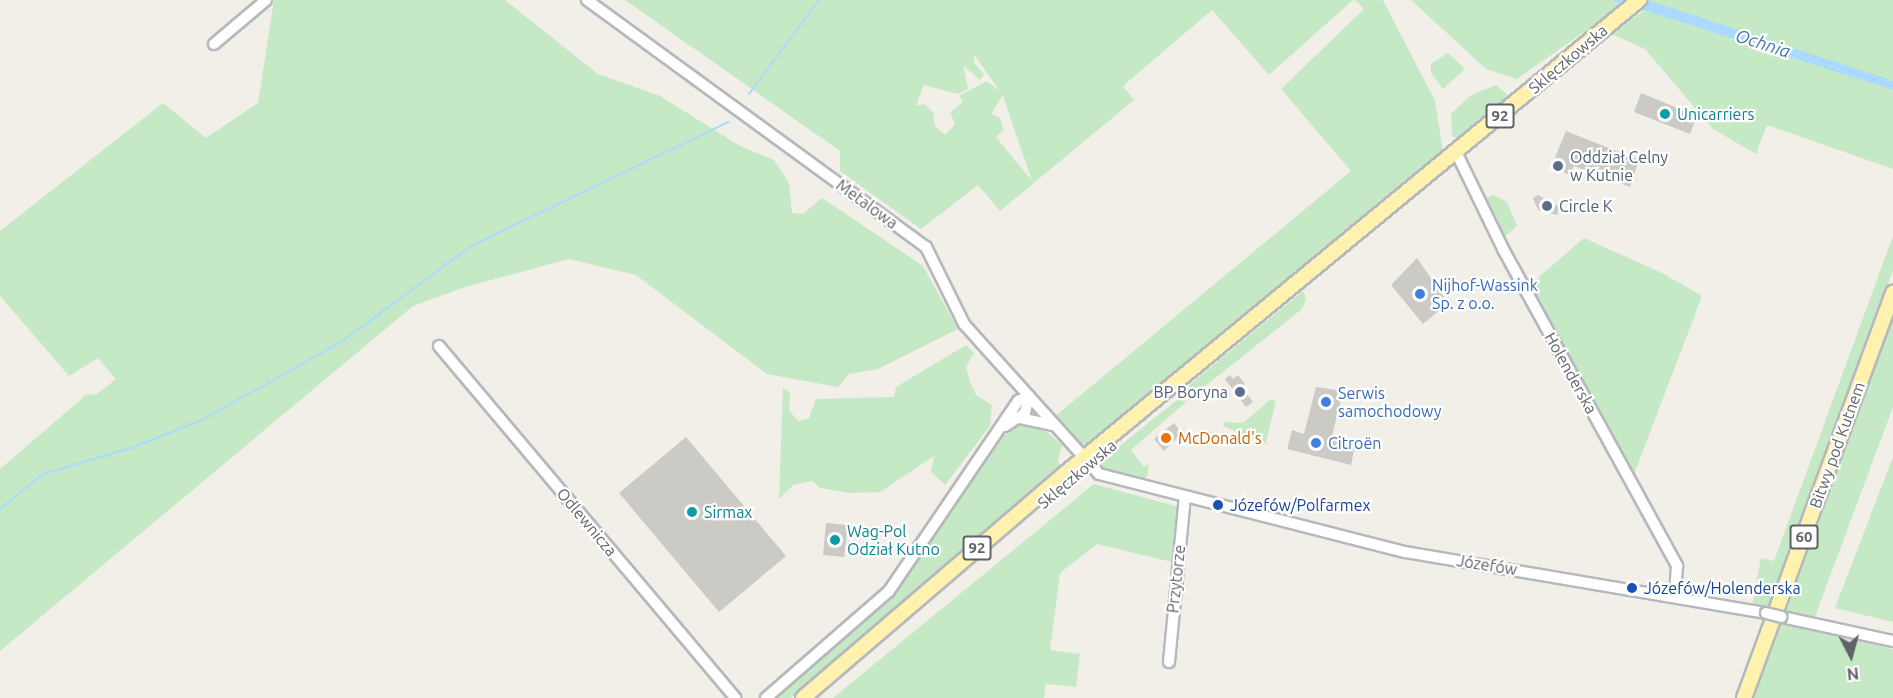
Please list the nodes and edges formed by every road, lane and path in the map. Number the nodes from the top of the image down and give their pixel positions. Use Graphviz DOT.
graph roads {
  1 [pos="266,0"];
  2 [pos="586,0"];
  3 [pos="1639,0"];
  4 [pos="214,44"];
  5 [pos="1456,152"];
  6 [pos="1893,294"];
  7 [pos="439,346"];
  8 [pos="1029,396"];
  9 [pos="1020,418"];
  10 [pos="1053,425"];
  11 [pos="1002,428"];
  12 [pos="1086,462"];
  13 [pos="1185,497"];
  14 [pos="1675,594"];
  15 [pos="1893,641"];
  16 [pos="1169,662"];
  17 [pos="735,698"];
  18 [pos="766,698"];
  19 [pos="803,698"];
  20 [pos="1744,698"];
  1 -- 4 [label="street"];
  2 -- 8 [label="street, Metalowa"];
  3 -- 5 [label="main road, Sklęczkowska / 92"];
  5 -- 12 [label="main road, Sklęczkowska / 92"];
  5 -- 14 [label="street, Holenderska"];
  6 -- 20 [label="main road, Bitwy pod Kutnem / 60"];
  7 -- 17 [label="street, Odlewnicza"];
  8 -- 9 [label="street"];
  8 -- 10 [label="street, Metalowa"];
  8 -- 11 [label="street"];
  9 -- 10 [label="street"];
  9 -- 11 [label="street"];
  10 -- 12 [label="street, Metalowa"];
  11 -- 18 [label="street"];
  12 -- 13 [label="street, Józefów"];
  12 -- 19 [label="main road, Sklęczkowska / 92"];
  13 -- 14 [label="street, Józefów"];
  13 -- 16 [label="street, Przytorze"];
  14 -- 15 [label="street, Józefów, bridge"];
}
